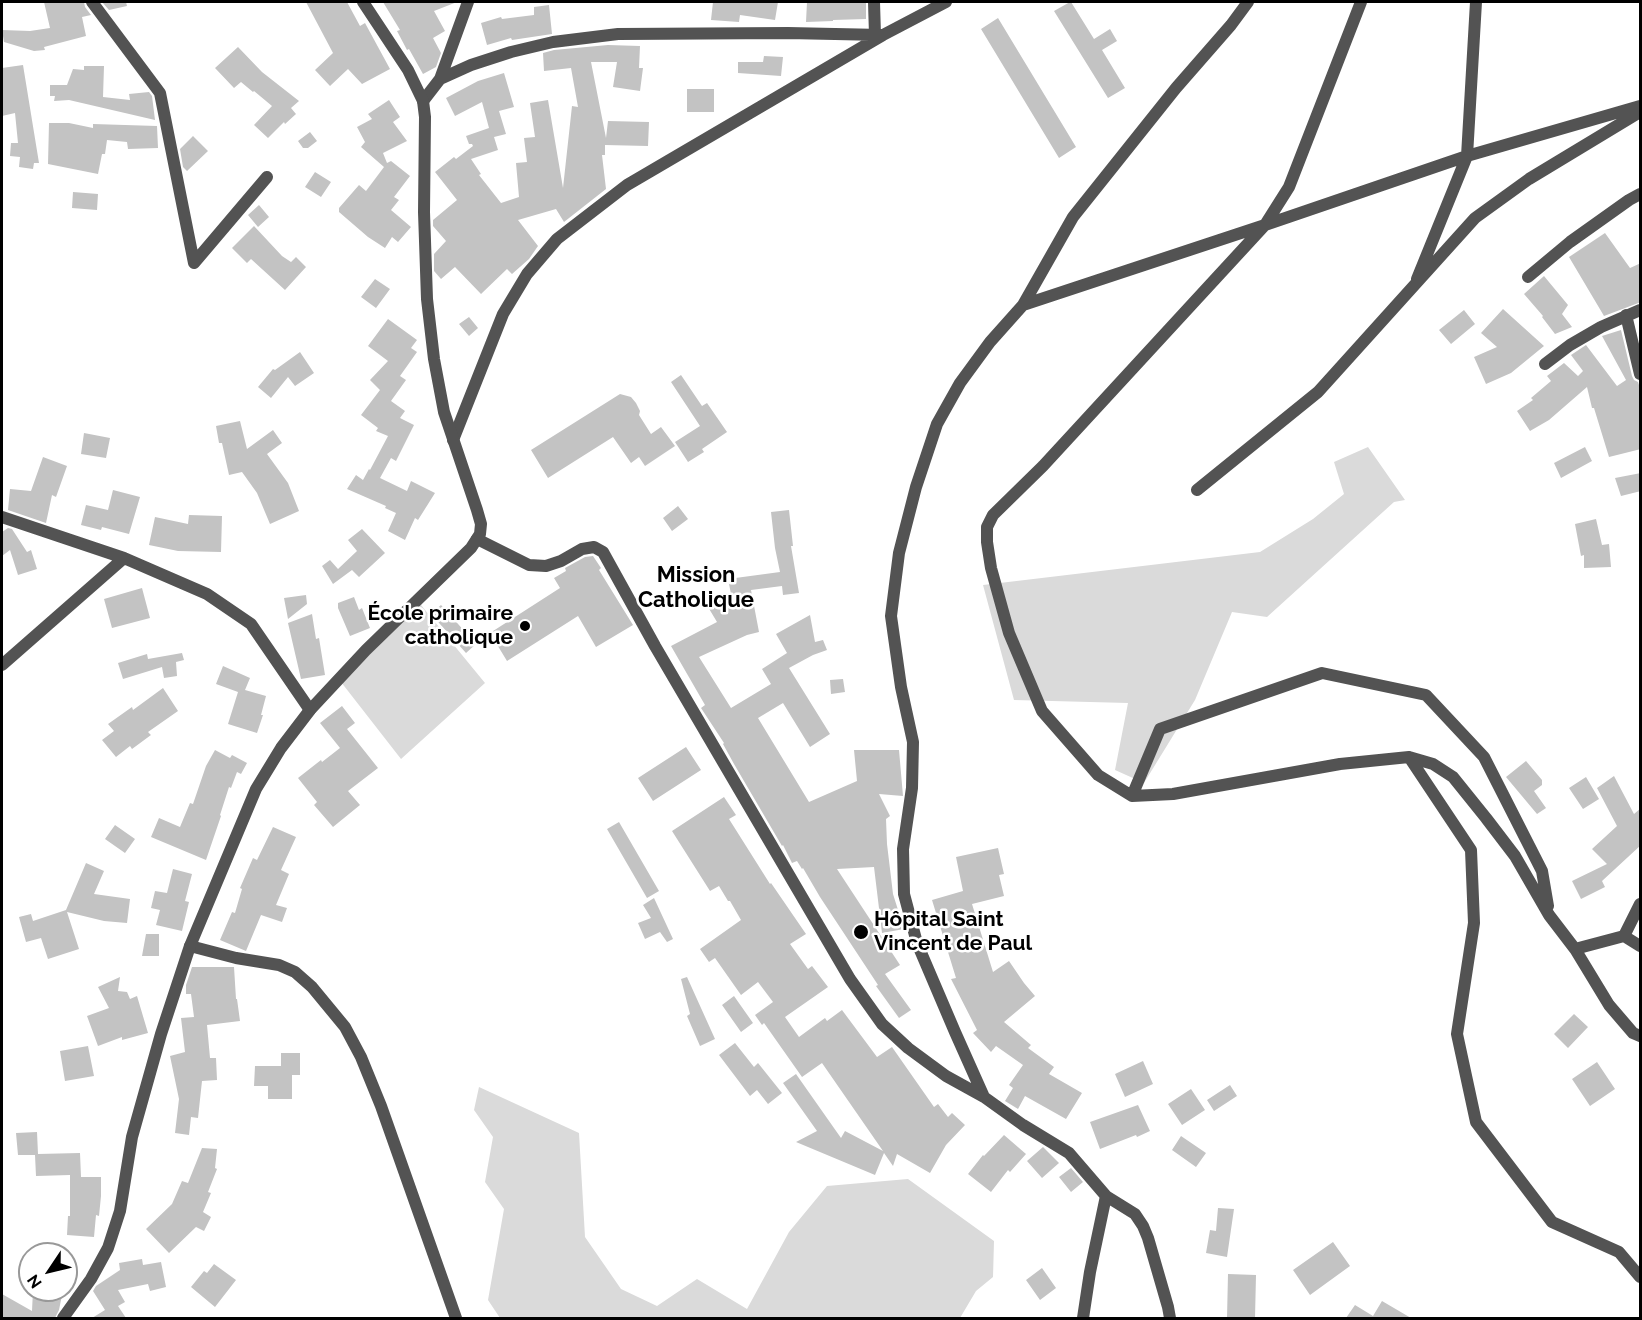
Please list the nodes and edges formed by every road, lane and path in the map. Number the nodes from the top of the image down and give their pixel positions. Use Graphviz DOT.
graph roads {
  1 [pos="92,2"];
  2 [pos="363,2"];
  3 [pos="468,2"];
  4 [pos="874,2"];
  5 [pos="946,2"];
  6 [pos="1248,2"];
  7 [pos="1361,2"];
  8 [pos="1476,2"];
  9 [pos="879,35"];
  10 [pos="440,79"];
  11 [pos="423,101"];
  12 [pos="1641,106"];
  13 [pos="1641,112"];
  14 [pos="1467,156"];
  15 [pos="267,177"];
  16 [pos="1641,194"];
  17 [pos="1265,225"];
  18 [pos="1528,277"];
  19 [pos="1413,288"];
  20 [pos="1023,305"];
  21 [pos="1641,310"];
  22 [pos="1626,315"];
  23 [pos="1545,364"];
  24 [pos="1641,374"];
  25 [pos="453,440"];
  26 [pos="1197,490"];
  27 [pos="2,517"];
  28 [pos="477,539"];
  29 [pos="124,558"];
  30 [pos="2,665"];
  31 [pos="310,710"];
  32 [pos="1409,756"];
  33 [pos="1132,796"];
  34 [pos="1641,904"];
  35 [pos="1549,915"];
  36 [pos="1624,936"];
  37 [pos="190,946"];
  38 [pos="1641,946"];
  39 [pos="1575,949"];
  40 [pos="1641,1036"];
  41 [pos="984,1096"];
  42 [pos="1107,1196"];
  43 [pos="1641,1277"];
  44 [pos="63,1318"];
  45 [pos="456,1318"];
  46 [pos="1083,1318"];
  47 [pos="1170,1318"];
  1 -- 15 [label="street"];
  2 -- 11 [label="street"];
  3 -- 10 [label="street"];
  4 -- 9 [label="street"];
  5 -- 9 [label="street"];
  6 -- 20 [label="street"];
  7 -- 17 [label="street"];
  8 -- 14 [label="street"];
  9 -- 10 [label="street"];
  9 -- 25 [label="street"];
  10 -- 11 [label="street"];
  11 -- 25 [label="street"];
  12 -- 14 [label="street"];
  13 -- 19 [label="street"];
  14 -- 17 [label="street"];
  14 -- 19 [label="street"];
  16 -- 18 [label="street"];
  17 -- 20 [label="street"];
  17 -- 33 [label="street"];
  19 -- 26 [label="street"];
  20 -- 41 [label="street"];
  21 -- 22 [label="street"];
  22 -- 23 [label="street"];
  22 -- 24 [label="street"];
  25 -- 28 [label="street"];
  27 -- 29 [label="street"];
  28 -- 31 [label="street"];
  28 -- 41 [label="street"];
  29 -- 30 [label="street"];
  29 -- 31 [label="street"];
  31 -- 37 [label="street"];
  32 -- 33 [label="street"];
  32 -- 35 [label="street"];
  32 -- 43 [label="street"];
  33 -- 35 [label="street"];
  34 -- 36 [label="street"];
  35 -- 39 [label="street"];
  36 -- 38 [label="street"];
  36 -- 39 [label="street"];
  37 -- 44 [label="street"];
  37 -- 45 [label="street"];
  39 -- 40 [label="street"];
  41 -- 42 [label="street"];
  42 -- 46 [label="street"];
  42 -- 47 [label="street"];
}
